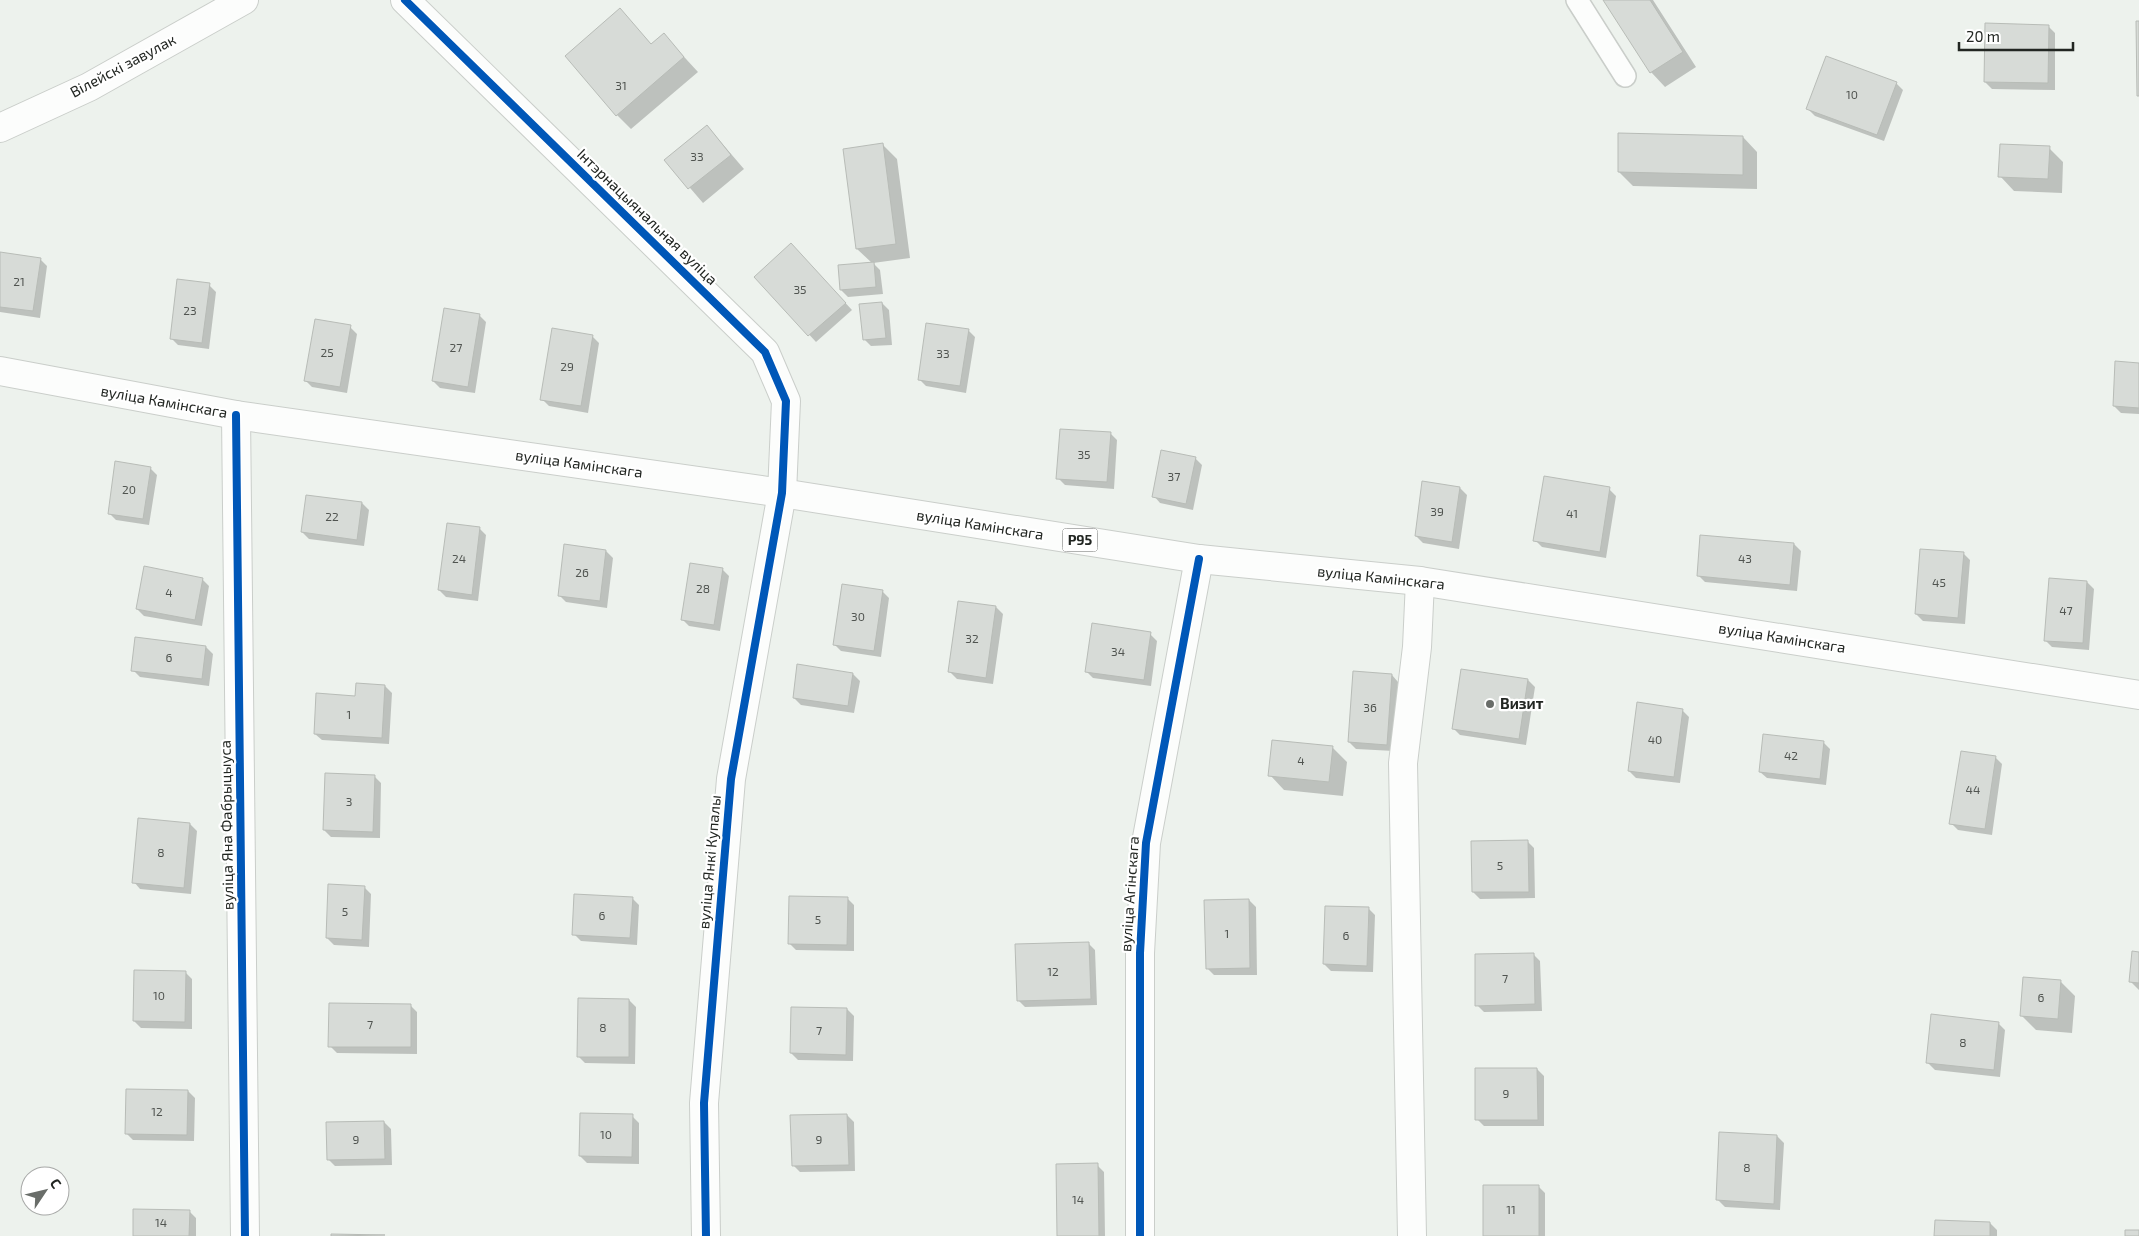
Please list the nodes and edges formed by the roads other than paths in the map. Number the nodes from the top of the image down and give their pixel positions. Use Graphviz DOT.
graph roads {
  1 [pos="244,0"];
  2 [pos="405,0"];
  3 [pos="1577,0"];
  4 [pos="1625,76"];
  5 [pos="0,128"];
  6 [pos="0,372"];
  7 [pos="236,414"];
  8 [pos="782,493"];
  9 [pos="1199,559"];
  10 [pos="1420,581"];
  11 [pos="2139,695"];
  12 [pos="245,1236"];
  13 [pos="706,1236"];
  14 [pos="1140,1236"];
  15 [pos="1412,1236"];
  1 -- 5 [label="street, Вілейскі завулак"];
  2 -- 8 [label="street, Інтэрнацыянальная вуліца"];
  3 -- 4 [label="lane"];
  6 -- 7 [label="street, вуліца Камінскага / Р95"];
  7 -- 8 [label="street, вуліца Камінскага / Р95"];
  7 -- 12 [label="street, вуліца Яна Фабрыцыуса"];
  8 -- 9 [label="street, вуліца Камінскага / Р95"];
  8 -- 13 [label="street, вуліца Янкі Купалы"];
  9 -- 10 [label="street, вуліца Камінскага / Р95"];
  9 -- 14 [label="street, вуліца Агінскага"];
  10 -- 11 [label="street, вуліца Камінскага / Р95"];
  10 -- 15 [label="street"];
}
